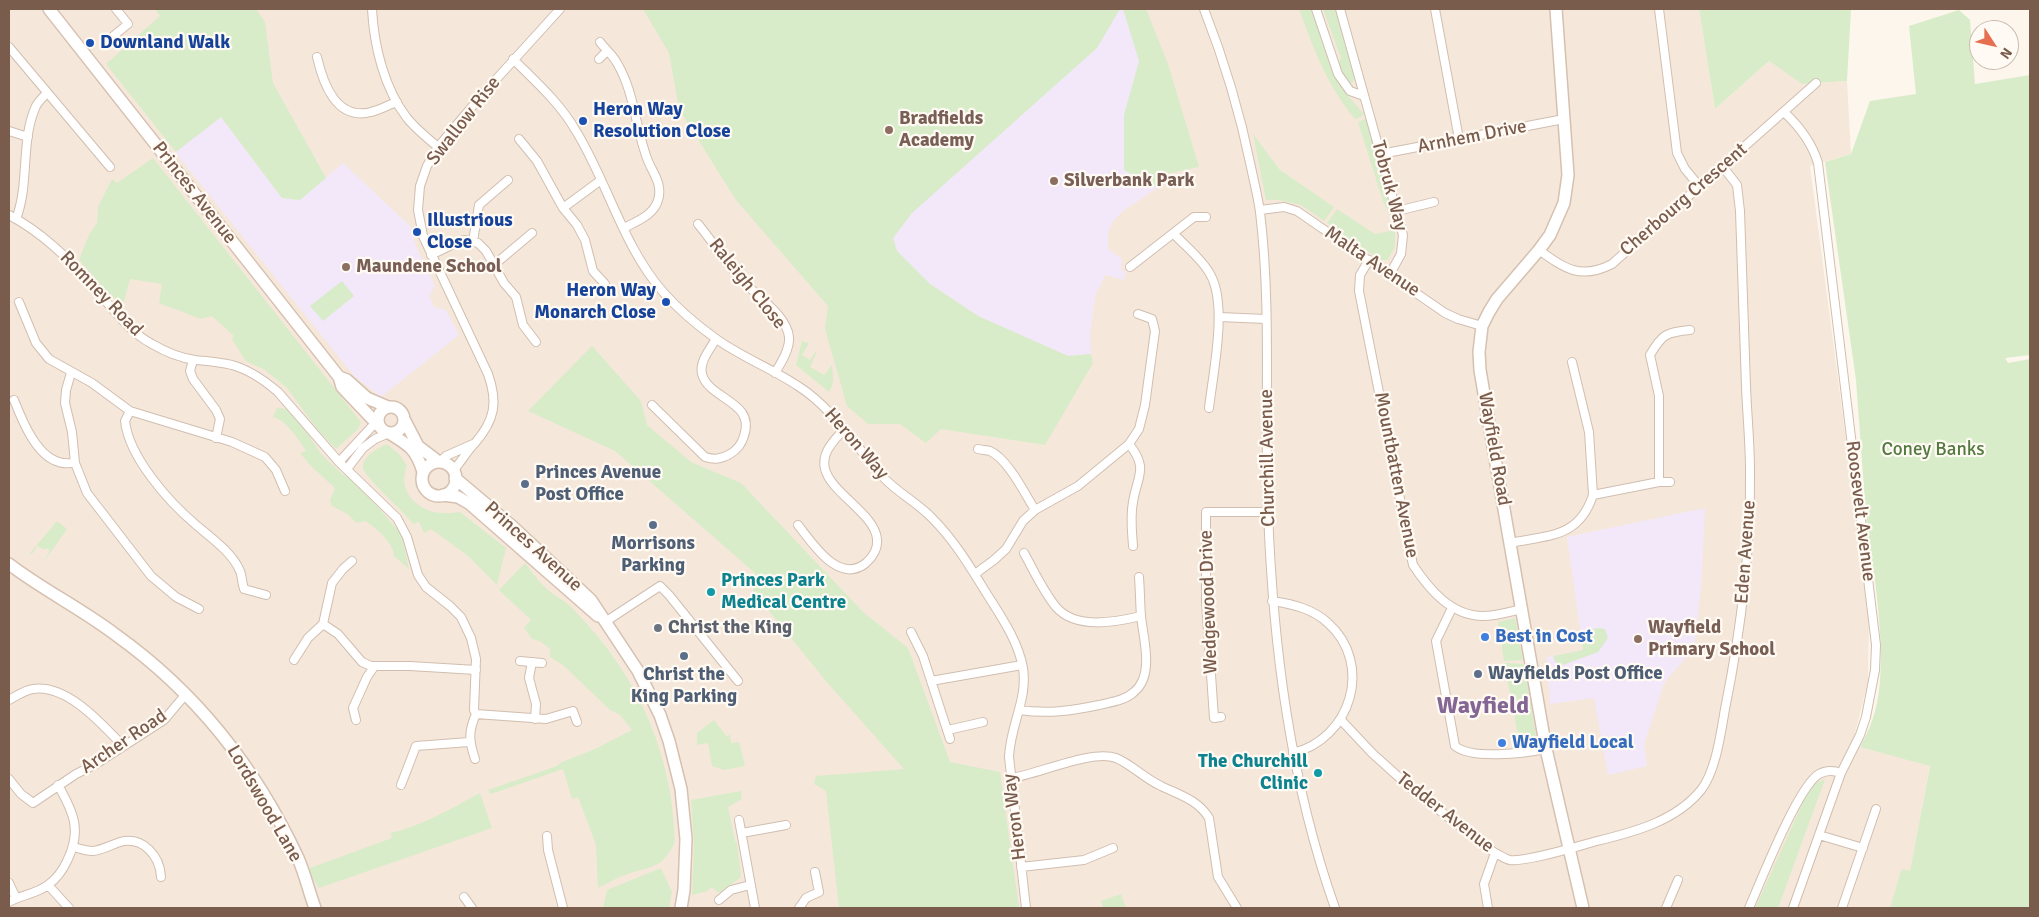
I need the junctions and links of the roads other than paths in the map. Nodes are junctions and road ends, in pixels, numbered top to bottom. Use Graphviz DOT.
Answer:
graph roads {
  1 [pos="49,9"];
  2 [pos="116,9"];
  3 [pos="372,9"];
  4 [pos="560,9"];
  5 [pos="1204,9"];
  6 [pos="1316,9"];
  7 [pos="1340,9"];
  8 [pos="1435,9"];
  9 [pos="1556,9"];
  10 [pos="1659,9"];
  11 [pos="106,42"];
  12 [pos="600,42"];
  13 [pos="9,47"];
  14 [pos="607,50"];
  15 [pos="317,57"];
  16 [pos="513,59"];
  17 [pos="599,59"];
  18 [pos="1816,83"];
  19 [pos="46,94"];
  20 [pos="1364,96"];
  21 [pos="397,102"];
  22 [pos="1784,112"];
  23 [pos="1564,119"];
  24 [pos="9,131"];
  25 [pos="28,137"];
  26 [pos="519,139"];
  27 [pos="1458,139"];
  28 [pos="438,147"];
  29 [pos="1381,154"];
  30 [pos="110,167"];
  31 [pos="1723,167"];
  32 [pos="508,180"];
  33 [pos="601,180"];
  34 [pos="1700,187"];
  35 [pos="1434,202"];
  36 [pos="563,208"];
  37 [pos="1260,210"];
  38 [pos="1396,211"];
  39 [pos="12,217"];
  40 [pos="1206,217"];
  41 [pos="698,224"];
  42 [pos="624,228"];
  43 [pos="532,233"];
  44 [pos="1174,234"];
  45 [pos="473,241"];
  46 [pos="1540,250"];
  47 [pos="431,255"];
  48 [pos="1370,260"];
  49 [pos="494,265"];
  50 [pos="1130,267"];
  51 [pos="1390,274"];
  52 [pos="605,284"];
  53 [pos="19,302"];
  54 [pos="1138,314"];
  55 [pos="1219,317"];
  56 [pos="1266,318"];
  57 [pos="1482,326"];
  58 [pos="1690,330"];
  59 [pos="716,339"];
  60 [pos="536,342"];
  61 [pos="193,360"];
  62 [pos="1572,362"];
  63 [pos="71,373"];
  64 [pos="775,373"];
  65 [pos="339,376"];
  66 [pos="14,400"];
  67 [pos="652,405"];
  68 [pos="388,407"];
  69 [pos="1209,408"];
  70 [pos="130,410"];
  71 [pos="404,419"];
  72 [pos="378,423"];
  73 [pos="844,429"];
  74 [pos="389,433"];
  75 [pos="216,438"];
  76 [pos="474,443"];
  77 [pos="1129,444"];
  78 [pos="978,449"];
  79 [pos="338,462"];
  80 [pos="439,462"];
  81 [pos="75,463"];
  82 [pos="347,469"];
  83 [pos="423,472"];
  84 [pos="454,474"];
  85 [pos="1659,482"];
  86 [pos="1670,482"];
  87 [pos="285,491"];
  88 [pos="443,495"];
  89 [pos="1593,495"];
  90 [pos="1035,510"];
  91 [pos="1268,512"];
  92 [pos="798,525"];
  93 [pos="1510,544"];
  94 [pos="1133,546"];
  95 [pos="1024,553"];
  96 [pos="352,561"];
  97 [pos="9,564"];
  98 [pos="975,574"];
  99 [pos="1139,578"];
  100 [pos="266,595"];
  101 [pos="1272,600"];
  102 [pos="1452,608"];
  103 [pos="199,609"];
  104 [pos="1522,609"];
  105 [pos="1141,616"];
  106 [pos="605,622"];
  107 [pos="322,624"];
  108 [pos="911,632"];
  109 [pos="294,660"];
  110 [pos="520,661"];
  111 [pos="532,662"];
  112 [pos="542,663"];
  113 [pos="1022,665"];
  114 [pos="374,667"];
  115 [pos="476,670"];
  116 [pos="738,681"];
  117 [pos="931,681"];
  118 [pos="186,694"];
  119 [pos="9,700"];
  120 [pos="1019,710"];
  121 [pos="476,714"];
  122 [pos="1221,717"];
  123 [pos="534,719"];
  124 [pos="356,720"];
  125 [pos="1340,720"];
  126 [pos="577,722"];
  127 [pos="983,722"];
  128 [pos="948,730"];
  129 [pos="950,739"];
  130 [pos="469,742"];
  131 [pos="123,746"];
  132 [pos="1546,749"];
  133 [pos="1293,753"];
  134 [pos="476,759"];
  135 [pos="1841,773"];
  136 [pos="1010,778"];
  137 [pos="9,779"];
  138 [pos="58,785"];
  139 [pos="401,785"];
  140 [pos="1876,809"];
  141 [pos="740,820"];
  142 [pos="786,825"];
  143 [pos="742,833"];
  144 [pos="1819,835"];
  145 [pos="547,836"];
  146 [pos="74,847"];
  147 [pos="1113,848"];
  148 [pos="1569,848"];
  149 [pos="1863,848"];
  150 [pos="1495,853"];
  151 [pos="1021,867"];
  152 [pos="815,872"];
  153 [pos="161,878"];
  154 [pos="1678,880"];
  155 [pos="9,883"];
  156 [pos="48,885"];
  157 [pos="750,885"];
  158 [pos="1665,886"];
  159 [pos="1673,890"];
  160 [pos="464,898"];
  161 [pos="12,900"];
  162 [pos="719,900"];
  163 [pos="69,908"];
  164 [pos="315,908"];
  165 [pos="472,908"];
  166 [pos="563,908"];
  167 [pos="681,908"];
  168 [pos="755,908"];
  169 [pos="799,908"];
  170 [pos="1026,908"];
  171 [pos="1237,908"];
  172 [pos="1336,908"];
  173 [pos="1488,908"];
  174 [pos="1583,908"];
  175 [pos="1666,908"];
  176 [pos="1750,908"];
  177 [pos="1793,908"];
  178 [pos="1842,908"];
  1 -- 65 [label="street, Princes Avenue"];
  2 -- 11 [label="street"];
  3 -- 21 [label="street"];
  4 -- 16 [label="street, Swallow Rise"];
  5 -- 37 [label="street, Churchill Avenue"];
  6 -- 20 [label="street"];
  7 -- 20 [label="street, Tobruk Way"];
  8 -- 27 [label="street"];
  9 -- 23 [label="street, Wayfield Road"];
  10 -- 34 [label="street"];
  12 -- 14 [label="street"];
  13 -- 19 [label="street"];
  14 -- 17 [label="street"];
  14 -- 42 [label="street"];
  15 -- 21 [label="street"];
  16 -- 28 [label="street, Swallow Rise"];
  16 -- 33 [label="street, Heron Way"];
  18 -- 22 [label="street, Cherbourg Crescent"];
  19 -- 25 [label="street"];
  19 -- 30 [label="street"];
  20 -- 29 [label="street, Tobruk Way"];
  21 -- 28 [label="street"];
  22 -- 31 [label="street, Cherbourg Crescent"];
  22 -- 135 [label="street, Roosevelt Avenue"];
  23 -- 27 [label="street, Arnhem Drive"];
  23 -- 46 [label="street, Wayfield Road"];
  24 -- 25 [label="street"];
  25 -- 39 [label="street"];
  26 -- 36 [label="street"];
  27 -- 29 [label="street, Arnhem Drive"];
  28 -- 47 [label="street, Swallow Rise"];
  29 -- 38 [label="street, Tobruk Way"];
  31 -- 34 [label="street, Cherbourg Crescent"];
  31 -- 148 [label="street, Eden Avenue"];
  32 -- 45 [label="street"];
  33 -- 36 [label="street"];
  33 -- 42 [label="street, Heron Way"];
  34 -- 46 [label="street, Cherbourg Crescent"];
  35 -- 38 [label="street"];
  36 -- 52 [label="street"];
  37 -- 48 [label="street, Malta Avenue"];
  37 -- 56 [label="street, Churchill Avenue"];
  38 -- 51 [label="street, Tobruk Way"];
  39 -- 61 [label="street, Romney Road"];
  40 -- 44 [label="street"];
  41 -- 64 [label="street, Raleigh Close"];
  42 -- 59 [label="street, Heron Way"];
  43 -- 49 [label="street"];
  44 -- 50 [label="street"];
  44 -- 55 [label="street"];
  45 -- 47 [label="street"];
  45 -- 49 [label="street"];
  46 -- 57 [label="street, Wayfield Road"];
  47 -- 76 [label="street, Swallow Rise"];
  48 -- 51 [label="street, Malta Avenue"];
  48 -- 102 [label="street, Mountbatten Avenue"];
  49 -- 60 [label="street"];
  51 -- 57 [label="street, Malta Avenue"];
  53 -- 63 [label="street"];
  54 -- 77 [label="street"];
  55 -- 56 [label="street"];
  55 -- 69 [label="street"];
  56 -- 91 [label="street, Churchill Avenue"];
  57 -- 93 [label="street, Wayfield Road"];
  58 -- 85 [label="street"];
  59 -- 64 [label="street, Heron Way"];
  59 -- 67 [label="street"];
  61 -- 75 [label="street"];
  61 -- 79 [label="street, Romney Road"];
  62 -- 89 [label="street"];
  63 -- 70 [label="street"];
  63 -- 81 [label="street"];
  64 -- 73 [label="street, Heron Way"];
  65 -- 68 [label="street, Princes Avenue"];
  65 -- 72 [label="street, Princes Avenue"];
  66 -- 81 [label="street"];
  68 -- 71 [label="street, Princes Avenue"];
  68 -- 72 [label="street"];
  70 -- 75 [label="street"];
  70 -- 100 [label="street"];
  71 -- 74 [label="street"];
  71 -- 80 [label="street, Princes Avenue"];
  72 -- 74 [label="street, Princes Avenue"];
  72 -- 79 [label="street"];
  73 -- 92 [label="street"];
  73 -- 98 [label="street, Heron Way"];
  74 -- 82 [label="street"];
  74 -- 83 [label="street, Princes Avenue"];
  75 -- 87 [label="street"];
  76 -- 80 [label="street, Swallow Rise"];
  76 -- 84 [label="street, Swallow Rise"];
  77 -- 90 [label="street"];
  77 -- 94 [label="street"];
  78 -- 90 [label="street"];
  79 -- 82 [label="street, Romney Road"];
  80 -- 83 [label="street"];
  80 -- 84 [label="street, Princes Avenue"];
  81 -- 103 [label="street"];
  82 -- 115 [label="street, Romney Road"];
  83 -- 88 [label="street, Princes Avenue"];
  84 -- 88 [label="street"];
  84 -- 106 [label="street, Princes Avenue"];
  85 -- 86 [label="street"];
  85 -- 89 [label="street"];
  88 -- 106 [label="street, Princes Avenue"];
  89 -- 93 [label="street"];
  90 -- 98 [label="street"];
  91 -- 101 [label="street, Churchill Avenue"];
  91 -- 122 [label="street, Wedgewood Drive"];
  93 -- 104 [label="street, Wayfield Road"];
  95 -- 105 [label="street"];
  96 -- 107 [label="street"];
  97 -- 118 [label="street, Lordswood Lane"];
  98 -- 113 [label="street, Heron Way"];
  99 -- 105 [label="street"];
  101 -- 125 [label="street"];
  101 -- 133 [label="street, Churchill Avenue"];
  102 -- 104 [label="street, Mountbatten Avenue"];
  102 -- 132 [label="street"];
  104 -- 132 [label="street, Wayfield Road"];
  105 -- 120 [label="street"];
  106 -- 116 [label="street"];
  106 -- 167 [label="street, Princes Avenue"];
  107 -- 109 [label="street"];
  107 -- 114 [label="street"];
  108 -- 117 [label="street"];
  110 -- 111 [label="street"];
  111 -- 112 [label="street"];
  111 -- 123 [label="street"];
  113 -- 117 [label="street"];
  113 -- 120 [label="street, Heron Way"];
  114 -- 115 [label="street"];
  114 -- 124 [label="street"];
  115 -- 121 [label="street, Romney Road"];
  117 -- 128 [label="street"];
  118 -- 131 [label="street, Archer Road"];
  118 -- 164 [label="street, Lordswood Lane"];
  119 -- 131 [label="street"];
  120 -- 136 [label="street, Heron Way"];
  121 -- 123 [label="street"];
  121 -- 130 [label="street, Romney Road"];
  123 -- 126 [label="street"];
  125 -- 133 [label="street"];
  125 -- 150 [label="street, Tedder Avenue"];
  127 -- 128 [label="street"];
  128 -- 129 [label="street"];
  130 -- 134 [label="street"];
  130 -- 139 [label="street"];
  131 -- 138 [label="street, Archer Road"];
  132 -- 148 [label="street, Wayfield Road"];
  133 -- 172 [label="street, Churchill Avenue"];
  135 -- 144 [label="street, Roosevelt Avenue"];
  135 -- 176 [label="street"];
  136 -- 151 [label="street, Heron Way"];
  136 -- 171 [label="street"];
  137 -- 138 [label="street, Archer Road"];
  138 -- 146 [label="street"];
  140 -- 149 [label="street"];
  141 -- 143 [label="street"];
  142 -- 143 [label="street"];
  143 -- 157 [label="street"];
  144 -- 149 [label="street"];
  144 -- 177 [label="street, Roosevelt Avenue"];
  145 -- 166 [label="street"];
  146 -- 153 [label="street"];
  146 -- 156 [label="street"];
  147 -- 151 [label="street"];
  148 -- 150 [label="street, Tedder Avenue"];
  148 -- 174 [label="street, Wayfield Road"];
  149 -- 178 [label="street"];
  150 -- 173 [label="street"];
  151 -- 170 [label="street, Heron Way"];
  152 -- 169 [label="street"];
  154 -- 159 [label="street"];
  155 -- 161 [label="street"];
  156 -- 161 [label="street"];
  156 -- 163 [label="street"];
  157 -- 162 [label="street"];
  157 -- 168 [label="street"];
  158 -- 159 [label="street"];
  159 -- 175 [label="street"];
  160 -- 165 [label="street"];
}
